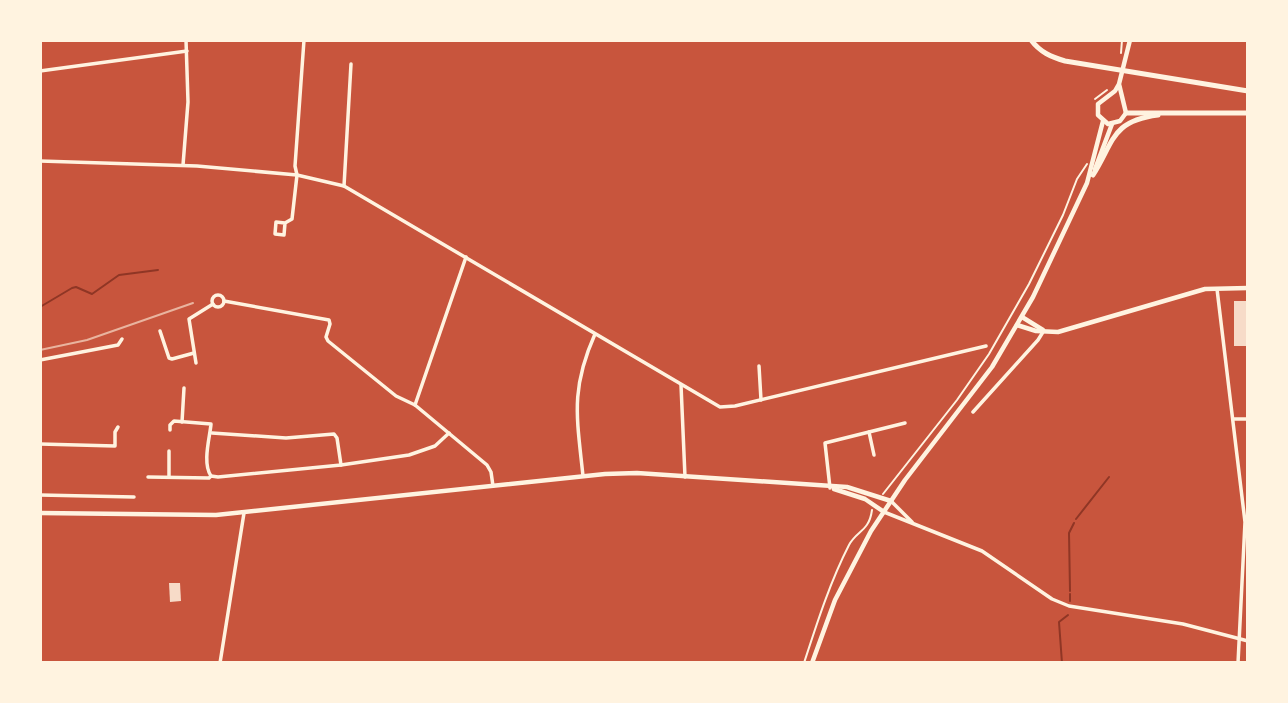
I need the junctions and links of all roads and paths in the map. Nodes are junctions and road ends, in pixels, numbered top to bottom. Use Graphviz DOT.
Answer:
graph roads {
  1 [pos="186,40"];
  2 [pos="304,40"];
  3 [pos="1031,40"];
  4 [pos="1122,40"];
  5 [pos="1130,40"];
  6 [pos="187,51"];
  7 [pos="1123,56"];
  8 [pos="351,64"];
  9 [pos="40,71"];
  10 [pos="1119,84"];
  11 [pos="1111,87"];
  12 [pos="1248,91"];
  13 [pos="1110,95"];
  14 [pos="1122,99"];
  15 [pos="1093,103"];
  16 [pos="1126,113"];
  17 [pos="1248,113"];
  18 [pos="1172,114"];
  19 [pos="1103,121"];
  20 [pos="1112,124"];
  21 [pos="1089,160"];
  22 [pos="40,161"];
  23 [pos="183,165"];
  24 [pos="298,175"];
  25 [pos="1093,175"];
  26 [pos="1087,183"];
  27 [pos="344,186"];
  28 [pos="285,223"];
  29 [pos="466,257"];
  30 [pos="1217,287"];
  31 [pos="1248,288"];
  32 [pos="224,300"];
  33 [pos="213,304"];
  34 [pos="1022,317"];
  35 [pos="1017,325"];
  36 [pos="160,331"];
  37 [pos="1044,331"];
  38 [pos="595,334"];
  39 [pos="122,340"];
  40 [pos="986,346"];
  41 [pos="194,353"];
  42 [pos="40,360"];
  43 [pos="196,363"];
  44 [pos="759,366"];
  45 [pos="681,386"];
  46 [pos="184,388"];
  47 [pos="761,400"];
  48 [pos="415,405"];
  49 [pos="973,412"];
  50 [pos="1233,419"];
  51 [pos="1248,419"];
  52 [pos="182,422"];
  53 [pos="905,423"];
  54 [pos="118,427"];
  55 [pos="170,430"];
  56 [pos="869,432"];
  57 [pos="212,433"];
  58 [pos="449,433"];
  59 [pos="40,444"];
  60 [pos="169,451"];
  61 [pos="874,455"];
  62 [pos="341,465"];
  63 [pos="211,476"];
  64 [pos="583,476"];
  65 [pos="148,477"];
  66 [pos="169,477"];
  67 [pos="685,477"];
  68 [pos="492,486"];
  69 [pos="830,488"];
  70 [pos="40,495"];
  71 [pos="134,497"];
  72 [pos="881,497"];
  73 [pos="891,501"];
  74 [pos="876,505"];
  75 [pos="884,512"];
  76 [pos="40,513"];
  77 [pos="244,513"];
  78 [pos="914,523"];
  79 [pos="1246,533"];
  80 [pos="1240,639"];
  81 [pos="1248,641"];
  82 [pos="220,663"];
  83 [pos="804,663"];
  84 [pos="811,663"];
  85 [pos="1238,663"];
  1 -- 6 [label="street"];
  2 -- 24 [label="street"];
  3 -- 12 [label="main road"];
  4 -- 7 [label="path"];
  5 -- 7 [label="main road"];
  6 -- 9 [label="street"];
  6 -- 23 [label="street"];
  7 -- 10 [label="main road"];
  8 -- 27 [label="street"];
  10 -- 13 [label="main road"];
  10 -- 14 [label="main road"];
  11 -- 15 [label="path"];
  13 -- 14 [label="main road"];
  13 -- 19 [label="main road"];
  14 -- 16 [label="main road"];
  16 -- 18 [label="main road"];
  16 -- 20 [label="main road"];
  17 -- 18 [label="main road"];
  18 -- 25 [label="main road"];
  19 -- 20 [label="main road"];
  19 -- 26 [label="main road"];
  20 -- 25 [label="main road"];
  21 -- 72 [label="path"];
  22 -- 23 [label="street"];
  23 -- 24 [label="street"];
  24 -- 27 [label="street"];
  24 -- 28 [label="street"];
  25 -- 26 [label="main road"];
  26 -- 34 [label="main road"];
  27 -- 29 [label="street"];
  29 -- 38 [label="street"];
  29 -- 48 [label="street"];
  30 -- 31 [label="main road"];
  30 -- 37 [label="main road"];
  30 -- 50 [label="street"];
  32 -- 33 [label="street"];
  32 -- 33 [label="street"];
  32 -- 48 [label="street"];
  33 -- 41 [label="street"];
  34 -- 35 [label="main road"];
  34 -- 37 [label="main road"];
  35 -- 37 [label="main road"];
  35 -- 73 [label="main road"];
  36 -- 41 [label="street"];
  37 -- 49 [label="street"];
  38 -- 45 [label="street"];
  38 -- 64 [label="street"];
  39 -- 42 [label="street"];
  40 -- 47 [label="street"];
  41 -- 43 [label="street"];
  44 -- 47 [label="street"];
  45 -- 47 [label="street"];
  45 -- 67 [label="street"];
  46 -- 52 [label="street"];
  48 -- 58 [label="street"];
  50 -- 51 [label="street"];
  50 -- 79 [label="street"];
  52 -- 55 [label="street"];
  52 -- 57 [label="street"];
  53 -- 56 [label="street"];
  54 -- 59 [label="street"];
  56 -- 61 [label="street"];
  56 -- 69 [label="street"];
  57 -- 62 [label="street"];
  57 -- 63 [label="street"];
  58 -- 62 [label="street"];
  58 -- 68 [label="street"];
  60 -- 66 [label="street"];
  62 -- 63 [label="street"];
  63 -- 66 [label="street"];
  64 -- 67 [label="main road"];
  64 -- 68 [label="main road"];
  65 -- 66 [label="street"];
  67 -- 69 [label="main road"];
  68 -- 77 [label="main road"];
  69 -- 72 [label="main road"];
  69 -- 74 [label="main road"];
  70 -- 71 [label="street"];
  72 -- 73 [label="main road"];
  73 -- 75 [label="main road"];
  73 -- 78 [label="street"];
  74 -- 75 [label="main road"];
  74 -- 83 [label="path"];
  75 -- 78 [label="street"];
  75 -- 84 [label="main road"];
  76 -- 77 [label="main road"];
  77 -- 82 [label="street"];
  78 -- 80 [label="street"];
  79 -- 80 [label="street"];
  80 -- 81 [label="street"];
  80 -- 85 [label="street"];
}
